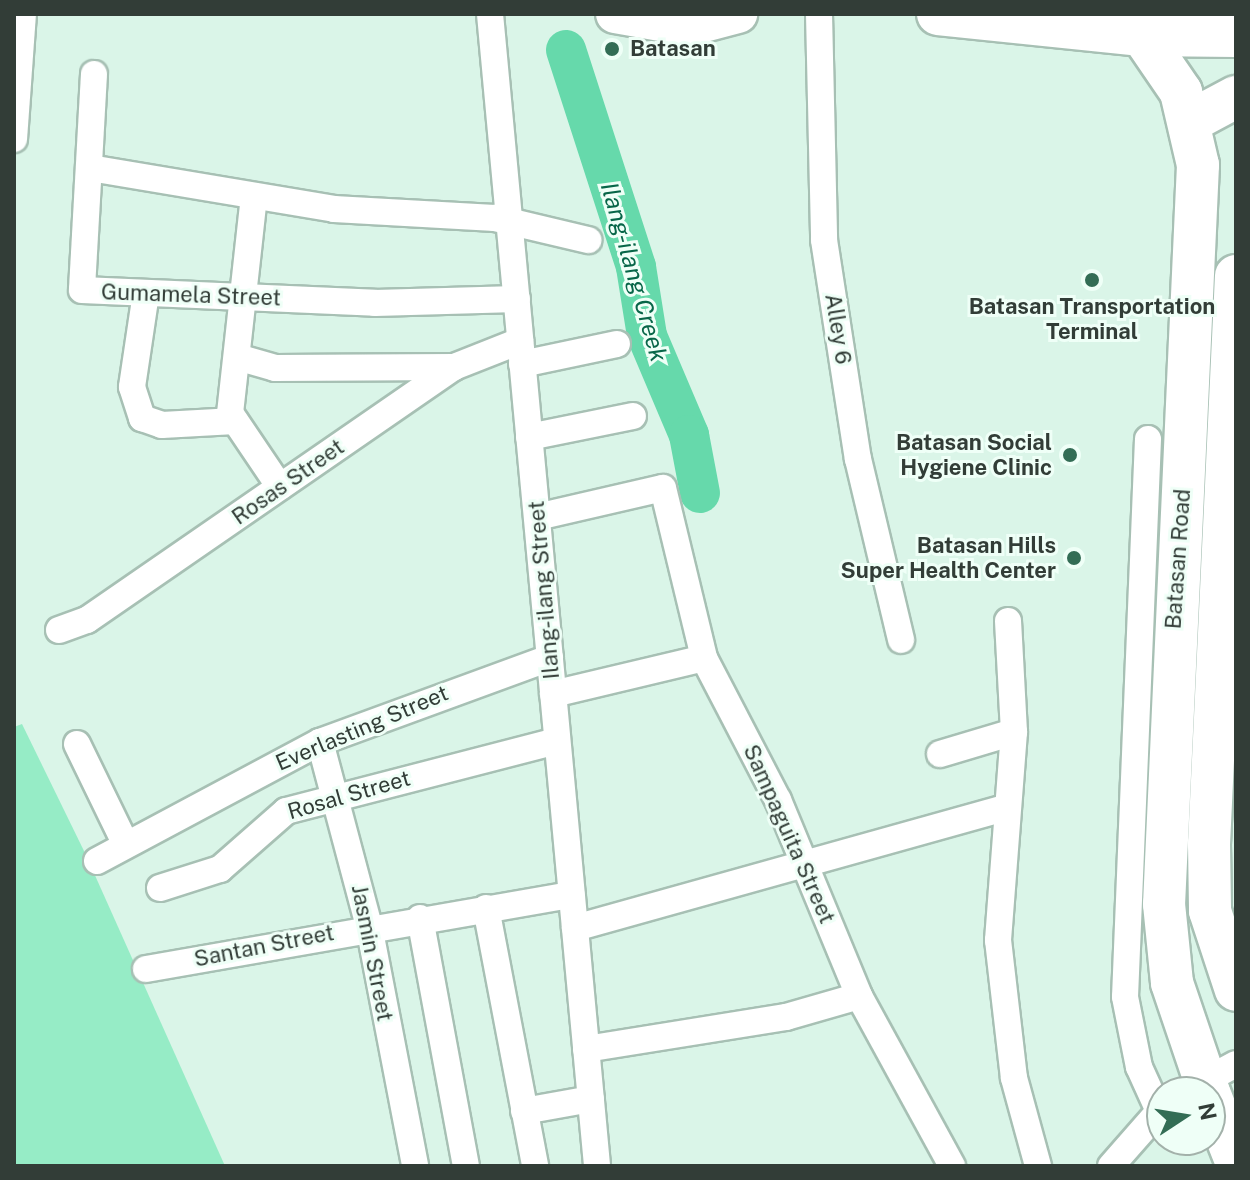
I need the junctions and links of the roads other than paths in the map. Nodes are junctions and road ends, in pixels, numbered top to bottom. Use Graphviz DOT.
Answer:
graph roads {
  1 [pos="23,14"];
  2 [pos="490,14"];
  3 [pos="615,14"];
  4 [pos="738,14"];
  5 [pos="819,14"];
  6 [pos="938,14"];
  7 [pos="1194,25"];
  8 [pos="1142,35"];
  9 [pos="1236,36"];
  10 [pos="94,74"];
  11 [pos="16,76"];
  12 [pos="1236,97"];
  13 [pos="1191,121"];
  14 [pos="14,139"];
  15 [pos="90,168"];
  16 [pos="254,196"];
  17 [pos="510,225"];
  18 [pos="588,240"];
  19 [pos="1236,276"];
  20 [pos="146,293"];
  21 [pos="245,297"];
  22 [pos="517,299"];
  23 [pos="617,344"];
  24 [pos="521,353"];
  25 [pos="237,357"];
  26 [pos="454,367"];
  27 [pos="633,416"];
  28 [pos="235,421"];
  29 [pos="529,437"];
  30 [pos="1148,439"];
  31 [pos="280,487"];
  32 [pos="537,517"];
  33 [pos="1159,590"];
  34 [pos="1008,621"];
  35 [pos="59,630"];
  36 [pos="901,640"];
  37 [pos="550,658"];
  38 [pos="704,658"];
  39 [pos="553,694"];
  40 [pos="1014,732"];
  41 [pos="557,741"];
  42 [pos="320,742"];
  43 [pos="77,744"];
  44 [pos="940,754"];
  45 [pos="337,796"];
  46 [pos="1006,808"];
  47 [pos="126,845"];
  48 [pos="97,861"];
  49 [pos="809,869"];
  50 [pos="160,888"];
  51 [pos="572,895"];
  52 [pos="486,908"];
  53 [pos="420,918"];
  54 [pos="369,926"];
  55 [pos="575,928"];
  56 [pos="146,969"];
  57 [pos="1236,990"];
  58 [pos="859,996"];
  59 [pos="586,1049"];
  60 [pos="1206,1076"];
  61 [pos="1146,1081"];
  62 [pos="591,1099"];
  63 [pos="524,1111"];
  64 [pos="1146,1127"];
  65 [pos="1226,1134"];
  66 [pos="1236,1161"];
  67 [pos="415,1166"];
  68 [pos="466,1166"];
  69 [pos="535,1166"];
  70 [pos="597,1166"];
  71 [pos="952,1166"];
  72 [pos="1038,1166"];
  73 [pos="1111,1166"];
  1 -- 11 [label="street"];
  2 -- 17 [label="street, Ilang-ilang Street"];
  3 -- 4 [label="street"];
  5 -- 36 [label="street, Alley 6"];
  6 -- 8 [label="main road"];
  7 -- 8 [label="main road"];
  7 -- 9 [label="main road"];
  8 -- 13 [label="main road, Batasan Road"];
  10 -- 15 [label="street, Gumamela Street"];
  11 -- 14 [label="street"];
  12 -- 13 [label="main road"];
  13 -- 33 [label="main road, Batasan Road"];
  15 -- 16 [label="street"];
  15 -- 20 [label="street, Gumamela Street"];
  16 -- 17 [label="street"];
  16 -- 21 [label="street"];
  17 -- 18 [label="street"];
  17 -- 22 [label="street, Ilang-ilang Street"];
  19 -- 57 [label="main road"];
  20 -- 21 [label="street, Gumamela Street"];
  20 -- 28 [label="street"];
  21 -- 22 [label="street, Gumamela Street"];
  21 -- 25 [label="street"];
  22 -- 24 [label="street, Ilang-ilang Street"];
  23 -- 24 [label="street, Rosas Street"];
  24 -- 26 [label="street, Rosas Street"];
  24 -- 29 [label="street, Ilang-ilang Street"];
  25 -- 26 [label="street"];
  25 -- 28 [label="street"];
  26 -- 31 [label="street, Rosas Street"];
  27 -- 29 [label="street"];
  28 -- 31 [label="street"];
  29 -- 32 [label="street, Ilang-ilang Street"];
  30 -- 33 [label="street"];
  31 -- 35 [label="street, Rosas Street"];
  32 -- 37 [label="street, Ilang-ilang Street"];
  32 -- 38 [label="street, Sampaguita Street"];
  33 -- 60 [label="main road, Batasan Road"];
  33 -- 61 [label="street"];
  34 -- 40 [label="street"];
  37 -- 39 [label="street, Ilang-ilang Street"];
  37 -- 42 [label="street, Everlasting Street"];
  38 -- 39 [label="street"];
  38 -- 49 [label="street, Sampaguita Street"];
  39 -- 41 [label="street, Ilang-ilang Street"];
  40 -- 44 [label="street"];
  40 -- 46 [label="street"];
  41 -- 45 [label="street, Rosal Street"];
  41 -- 51 [label="street, Ilang-ilang Street"];
  42 -- 45 [label="street, Jasmin Street"];
  42 -- 47 [label="street, Everlasting Street"];
  43 -- 47 [label="street"];
  45 -- 50 [label="street, Rosal Street"];
  45 -- 54 [label="street, Jasmin Street"];
  46 -- 49 [label="street"];
  46 -- 72 [label="street"];
  47 -- 48 [label="street, Everlasting Street"];
  49 -- 55 [label="street"];
  49 -- 58 [label="street, Sampaguita Street"];
  51 -- 52 [label="street, Santan Street"];
  51 -- 55 [label="street, Ilang-ilang Street"];
  52 -- 53 [label="street, Santan Street"];
  52 -- 63 [label="street"];
  53 -- 54 [label="street, Santan Street"];
  53 -- 68 [label="street"];
  54 -- 56 [label="street, Santan Street"];
  54 -- 67 [label="street, Jasmin Street"];
  55 -- 59 [label="street, Ilang-ilang Street"];
  58 -- 59 [label="street"];
  58 -- 71 [label="street, Sampaguita Street"];
  59 -- 62 [label="street, Ilang-ilang Street"];
  62 -- 63 [label="street"];
  62 -- 70 [label="street, Ilang-ilang Street"];
  63 -- 69 [label="street"];
  64 -- 73 [label="street"];
  65 -- 66 [label="main road, Batasan Road"];
}
